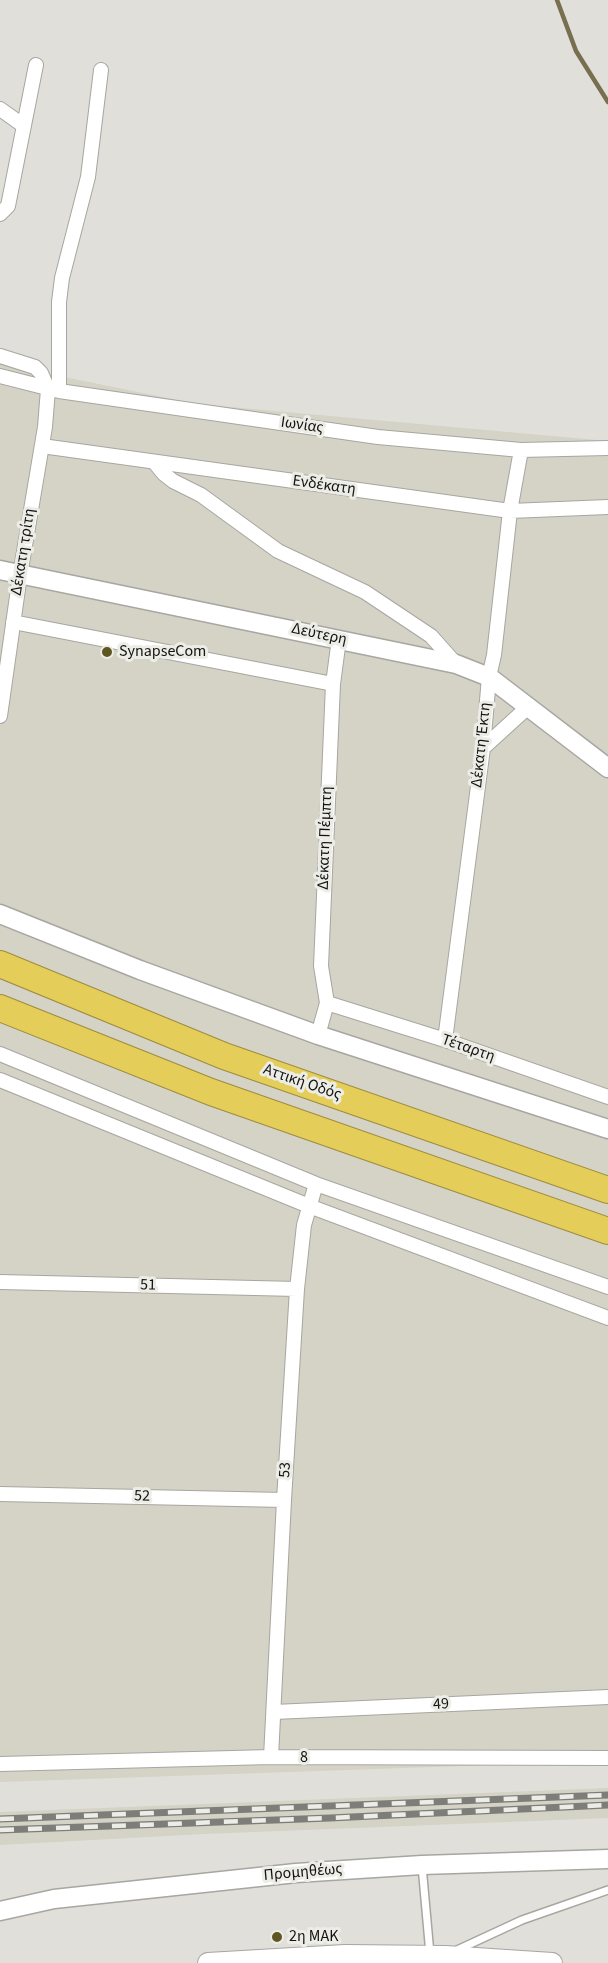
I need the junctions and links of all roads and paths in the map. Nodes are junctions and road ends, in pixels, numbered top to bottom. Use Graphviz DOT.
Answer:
graph roads {
  1 [pos="36,65"];
  2 [pos="101,70"];
  3 [pos="0,109"];
  4 [pos="24,126"];
  5 [pos="0,214"];
  6 [pos="0,356"];
  7 [pos="0,376"];
  8 [pos="54,390"];
  9 [pos="42,446"];
  10 [pos="608,448"];
  11 [pos="521,450"];
  12 [pos="155,463"];
  13 [pos="608,507"];
  14 [pos="510,511"];
  15 [pos="0,570"];
  16 [pos="20,575"];
  17 [pos="13,622"];
  18 [pos="339,639"];
  19 [pos="456,664"];
  20 [pos="489,676"];
  21 [pos="333,684"];
  22 [pos="528,707"];
  23 [pos="0,716"];
  24 [pos="483,748"];
  25 [pos="608,768"];
  26 [pos="0,914"];
  27 [pos="0,964"];
  28 [pos="327,1003"];
  29 [pos="0,1008"];
  30 [pos="318,1035"];
  31 [pos="445,1040"];
  32 [pos="1,1056"];
  33 [pos="0,1080"];
  34 [pos="608,1097"];
  35 [pos="608,1129"];
  36 [pos="316,1184"];
  37 [pos="608,1190"];
  38 [pos="309,1206"];
  39 [pos="608,1231"];
  40 [pos="0,1282"];
  41 [pos="608,1287"];
  42 [pos="297,1289"];
  43 [pos="608,1318"];
  44 [pos="0,1494"];
  45 [pos="284,1500"];
  46 [pos="608,1697"];
  47 [pos="274,1712"];
  48 [pos="271,1757"];
  49 [pos="608,1758"];
  50 [pos="0,1764"];
  51 [pos="608,1859"];
  52 [pos="422,1865"];
  53 [pos="608,1890"];
  54 [pos="0,1911"];
  55 [pos="437,1956"];
  56 [pos="387,1959"];
  57 [pos="247,1961"];
  58 [pos="506,1961"];
  59 [pos="208,1963"];
  60 [pos="552,1963"];
  1 -- 4 [label="street"];
  2 -- 8 [label="street, Δέκατη τρίτη"];
  3 -- 4 [label="street"];
  4 -- 5 [label="street"];
  6 -- 8 [label="street"];
  7 -- 8 [label="street, Ιωνίας"];
  8 -- 9 [label="street, Δέκατη τρίτη"];
  8 -- 11 [label="street, Ιωνίας"];
  9 -- 12 [label="street, Ενδέκατη"];
  9 -- 16 [label="street, Δέκατη τρίτη"];
  10 -- 11 [label="street, Ιωνίας"];
  11 -- 14 [label="street, Δέκατη Έκτη"];
  12 -- 14 [label="street, Ενδέκατη"];
  12 -- 19 [label="street"];
  13 -- 14 [label="street, Ενδέκατη"];
  14 -- 20 [label="street, Δέκατη Έκτη"];
  15 -- 16 [label="street, Δεύτερη"];
  16 -- 17 [label="street, Δέκατη τρίτη"];
  16 -- 18 [label="street, Δεύτερη"];
  17 -- 21 [label="street"];
  17 -- 23 [label="street, Δέκατη τρίτη"];
  18 -- 19 [label="street, Δεύτερη"];
  18 -- 21 [label="street, Δέκατη Πέμπτη"];
  19 -- 20 [label="street, Δεύτερη"];
  20 -- 22 [label="street, Δεύτερη"];
  20 -- 24 [label="street, Δέκατη Έκτη"];
  21 -- 28 [label="street, Δέκατη Πέμπτη"];
  22 -- 24 [label="street"];
  22 -- 25 [label="street, Δεύτερη"];
  24 -- 31 [label="street, Δέκατη Έκτη"];
  26 -- 30 [label="street"];
  27 -- 37 [label="highway, Αττική Οδός"];
  28 -- 30 [label="street, Δέκατη Πέμπτη"];
  28 -- 31 [label="street, Τέταρτη"];
  29 -- 39 [label="highway"];
  30 -- 35 [label="street"];
  31 -- 34 [label="street, Τέταρτη"];
  32 -- 36 [label="street"];
  33 -- 38 [label="street"];
  36 -- 38 [label="street, 53"];
  36 -- 41 [label="street"];
  38 -- 42 [label="street, 53"];
  38 -- 43 [label="street"];
  40 -- 42 [label="street, 51"];
  42 -- 45 [label="street, 53"];
  44 -- 45 [label="street, 52"];
  45 -- 47 [label="street, 53"];
  46 -- 47 [label="street, 49"];
  47 -- 48 [label="street, 53"];
  48 -- 49 [label="street, 8"];
  48 -- 50 [label="street, 8"];
  51 -- 52 [label="street, Προμηθέως"];
  52 -- 54 [label="street, Προμηθέως"];
  52 -- 55 [label="lane"];
  53 -- 55 [label="lane"];
  55 -- 56 [label="main road"];
  55 -- 58 [label="main road"];
  56 -- 57 [label="main road"];
  57 -- 59 [label="main road"];
  58 -- 60 [label="main road"];
}
